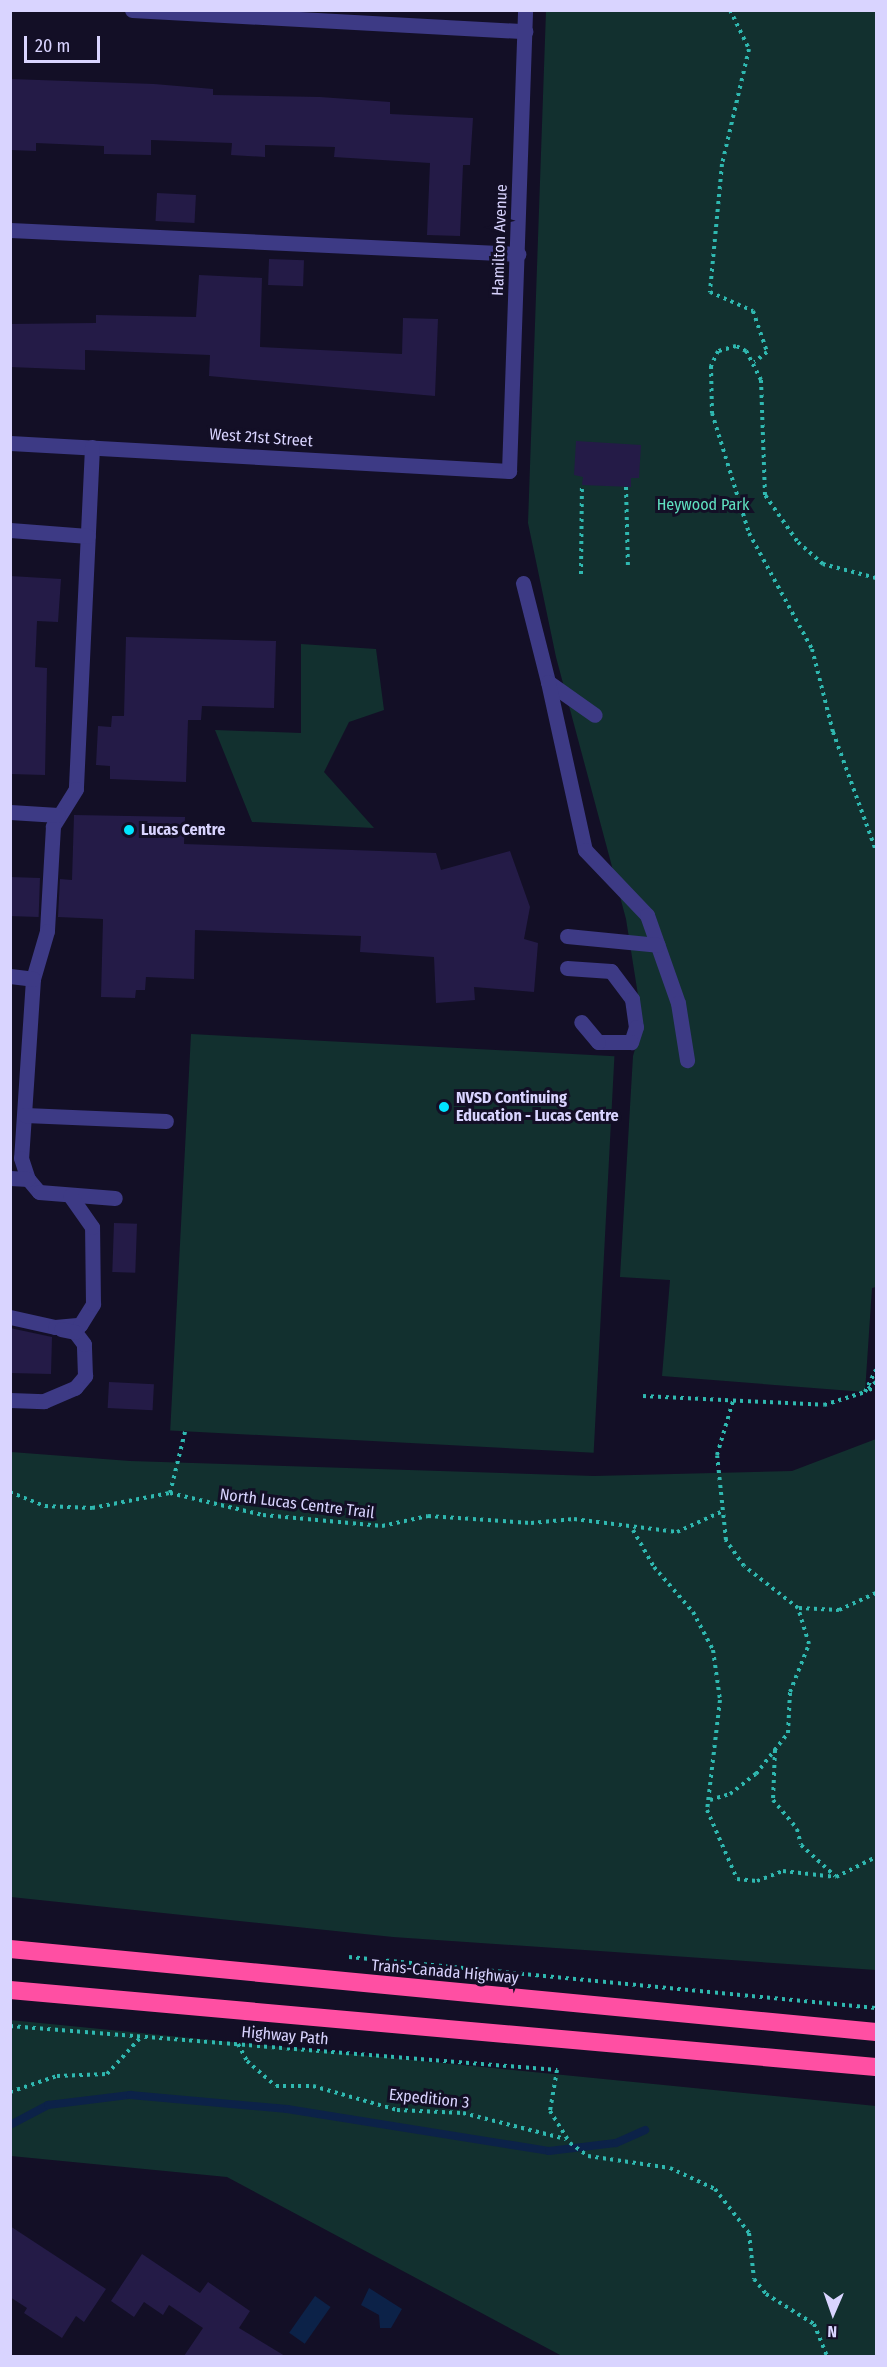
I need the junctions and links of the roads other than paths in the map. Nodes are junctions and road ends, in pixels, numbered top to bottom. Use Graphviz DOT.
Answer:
graph roads {
  1 [pos="132,10"];
  2 [pos="525,10"];
  3 [pos="525,32"];
  4 [pos="10,230"];
  5 [pos="518,254"];
  6 [pos="10,443"];
  7 [pos="92,447"];
  8 [pos="509,471"];
  9 [pos="10,530"];
  10 [pos="88,536"];
  11 [pos="523,583"];
  12 [pos="548,682"];
  13 [pos="595,715"];
  14 [pos="10,812"];
  15 [pos="58,815"];
  16 [pos="567,936"];
  17 [pos="658,945"];
  18 [pos="567,968"];
  19 [pos="10,976"];
  20 [pos="33,979"];
  21 [pos="581,1022"];
  22 [pos="687,1060"];
  23 [pos="25,1115"];
  24 [pos="166,1121"];
  25 [pos="10,1178"];
  26 [pos="28,1179"];
  27 [pos="70,1196"];
  28 [pos="115,1198"];
  29 [pos="10,1317"];
  30 [pos="55,1327"];
  31 [pos="10,1400"];
  32 [pos="10,1949"];
  33 [pos="10,1990"];
  34 [pos="876,2032"];
  35 [pos="876,2067"];
  1 -- 3 [label="street"];
  2 -- 3 [label="street, Hamilton Avenue"];
  3 -- 5 [label="street, Hamilton Avenue"];
  4 -- 5 [label="street"];
  5 -- 8 [label="street, Hamilton Avenue"];
  6 -- 7 [label="street, West 21st Street"];
  7 -- 8 [label="street, West 21st Street"];
  7 -- 10 [label="street"];
  9 -- 10 [label="street"];
  10 -- 15 [label="street"];
  11 -- 12 [label="street"];
  12 -- 13 [label="street"];
  12 -- 17 [label="street"];
  14 -- 15 [label="street"];
  15 -- 20 [label="street"];
  16 -- 17 [label="street"];
  17 -- 22 [label="street"];
  18 -- 21 [label="street"];
  19 -- 20 [label="street"];
  20 -- 23 [label="street"];
  23 -- 24 [label="street"];
  23 -- 26 [label="street"];
  25 -- 26 [label="street"];
  26 -- 27 [label="street"];
  27 -- 28 [label="street"];
  27 -- 30 [label="street"];
  29 -- 30 [label="street"];
  30 -- 31 [label="street"];
  32 -- 34 [label="highway, Trans-Canada Highway"];
  33 -- 35 [label="highway"];
}
